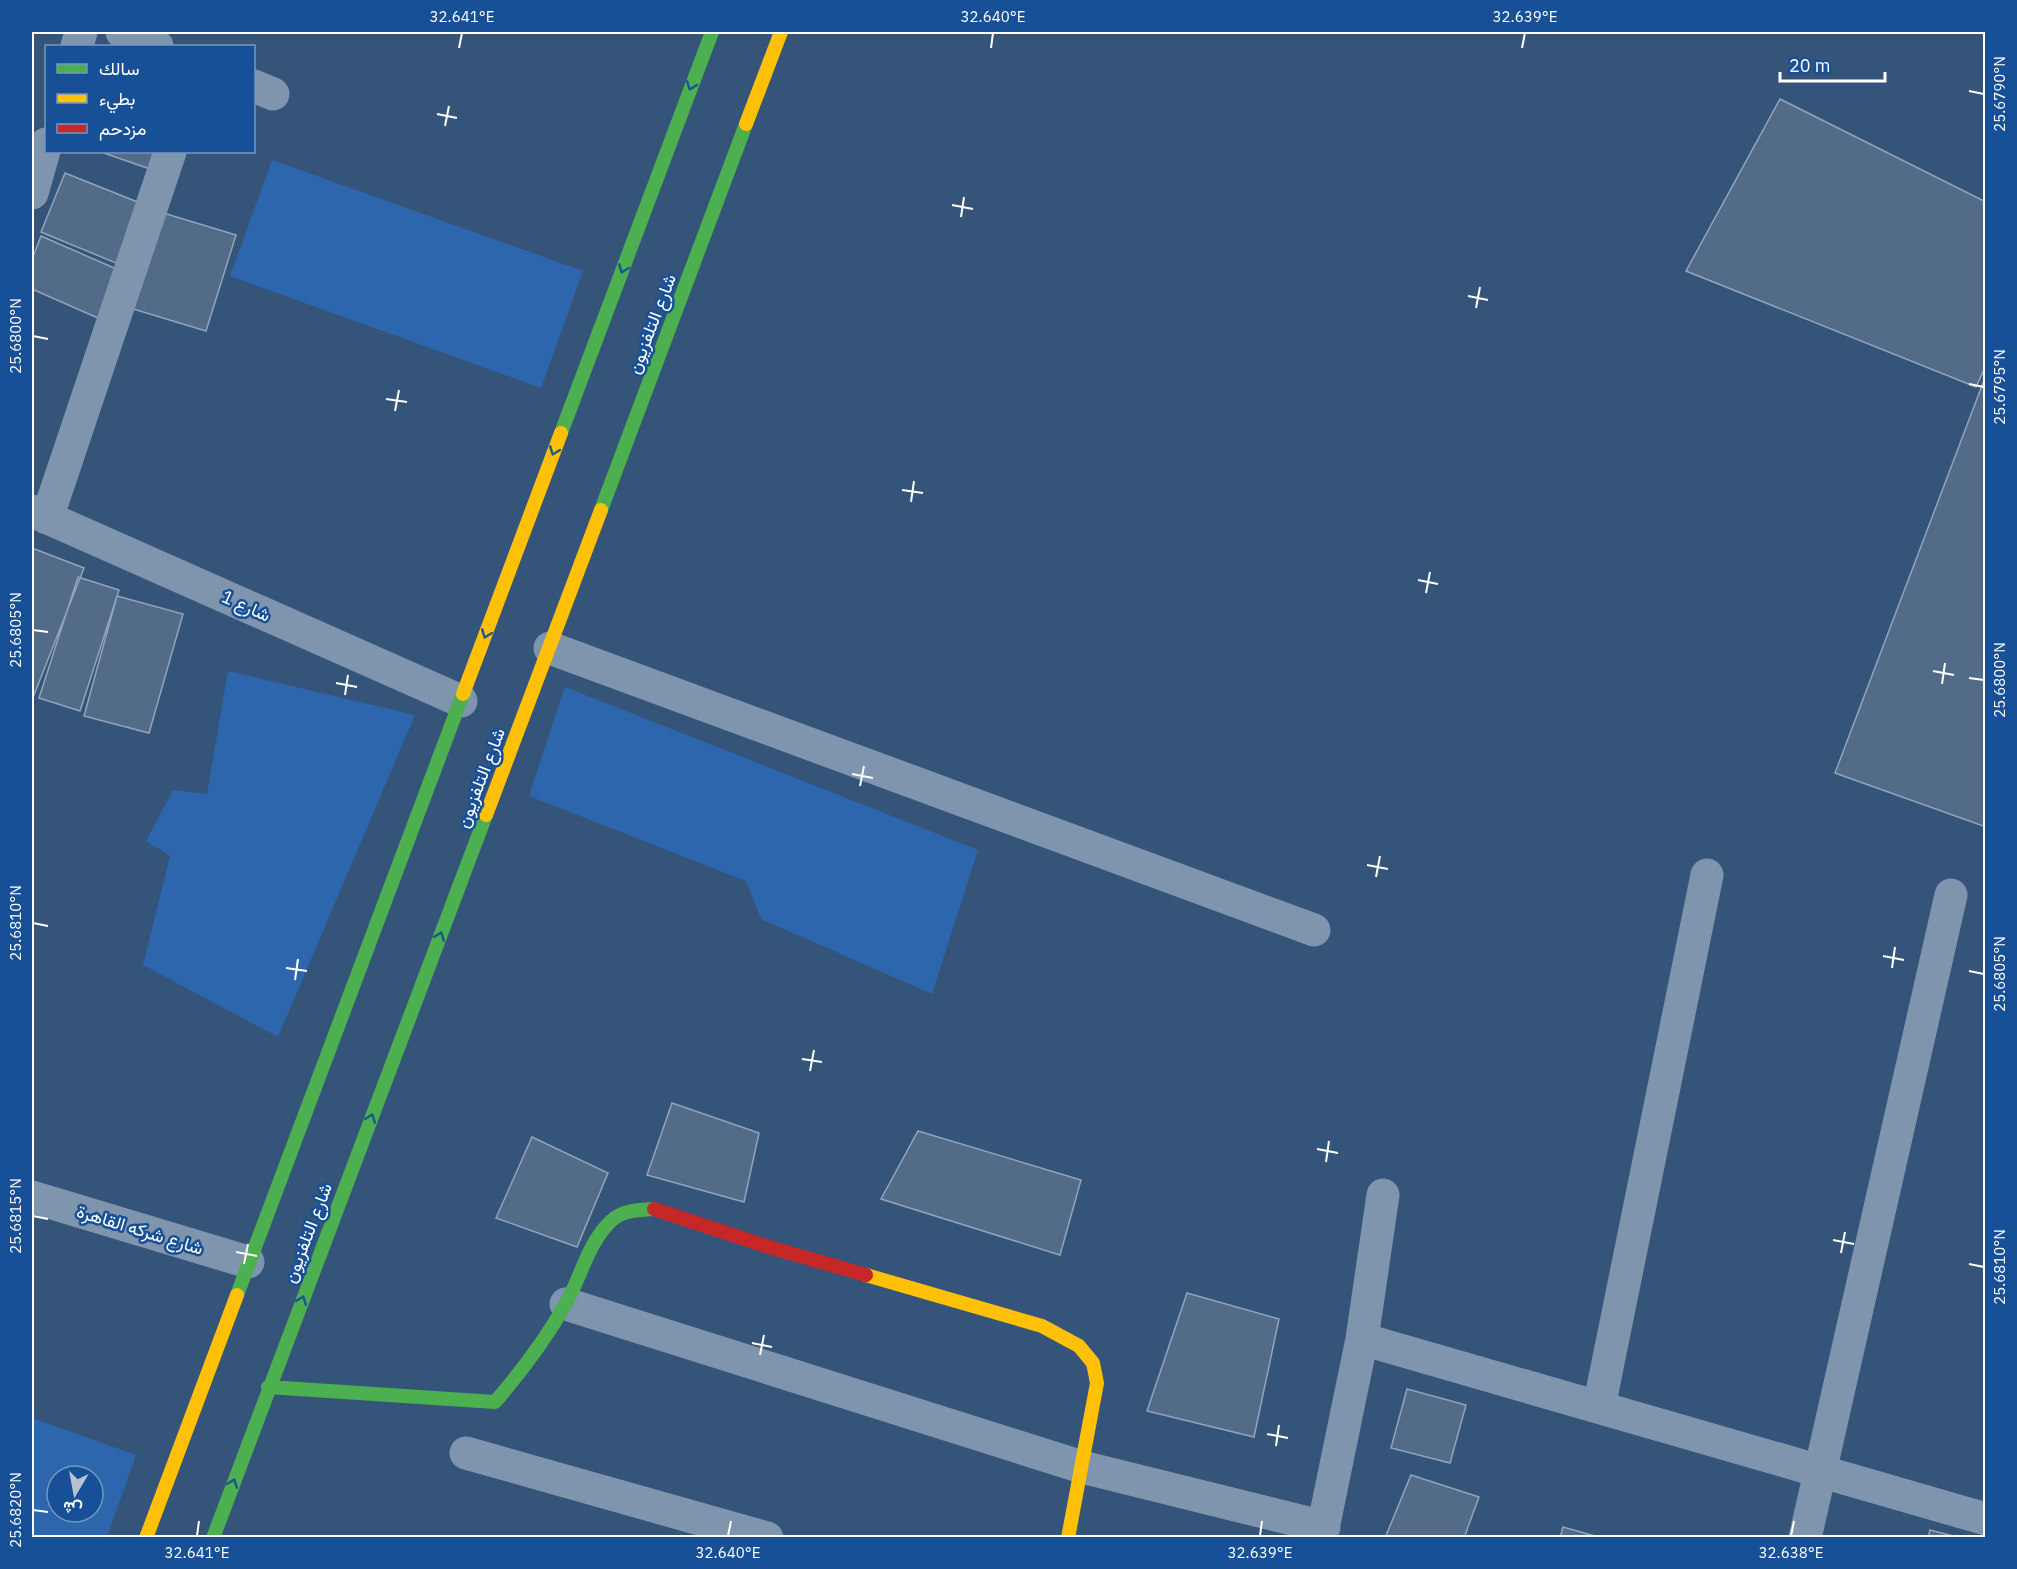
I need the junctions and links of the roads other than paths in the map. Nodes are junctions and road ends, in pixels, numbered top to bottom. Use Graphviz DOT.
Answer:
graph roads {
  1 [pos="122,32"];
  2 [pos="712,32"];
  3 [pos="781,32"];
  4 [pos="154,45"];
  5 [pos="45,148"];
  6 [pos="170,153"];
  7 [pos="32,193"];
  8 [pos="39,515"];
  9 [pos="550,648"];
  10 [pos="461,701"];
  11 [pos="1707,875"];
  12 [pos="1951,895"];
  13 [pos="1314,930"];
  14 [pos="1383,1195"];
  15 [pos="32,1197"];
  16 [pos="248,1262"];
  17 [pos="566,1304"];
  18 [pos="1362,1339"];
  19 [pos="268,1388"];
  20 [pos="1599,1407"];
  21 [pos="466,1453"];
  22 [pos="1082,1467"];
  23 [pos="1820,1471"];
  24 [pos="1986,1519"];
  25 [pos="1322,1532"];
  26 [pos="146,1538"];
  27 [pos="213,1538"];
  28 [pos="767,1538"];
  29 [pos="1068,1538"];
  30 [pos="1805,1538"];
  1 -- 4 [label="street"];
  2 -- 10 [label="main road, one-way"];
  3 -- 9 [label="main road, شارع التلفزيون"];
  5 -- 7 [label="street"];
  6 -- 8 [label="street"];
  8 -- 10 [label="street, شارع 1"];
  9 -- 13 [label="street"];
  19 -- 9 [label="main road, شارع التلفزيون, one-way"];
  10 -- 16 [label="main road"];
  11 -- 20 [label="street"];
  12 -- 23 [label="street"];
  14 -- 18 [label="street"];
  15 -- 16 [label="street, شارع شركه القاهرة"];
  16 -- 26 [label="main road"];
  17 -- 19 [label="main road"];
  17 -- 22 [label="street"];
  17 -- 22 [label="main road"];
  18 -- 20 [label="street"];
  18 -- 25 [label="street"];
  27 -- 19 [label="main road, شارع التلفزيون, one-way"];
  20 -- 23 [label="street"];
  21 -- 28 [label="street"];
  22 -- 25 [label="street"];
  22 -- 29 [label="main road"];
  23 -- 24 [label="street"];
  23 -- 30 [label="street"];
}
